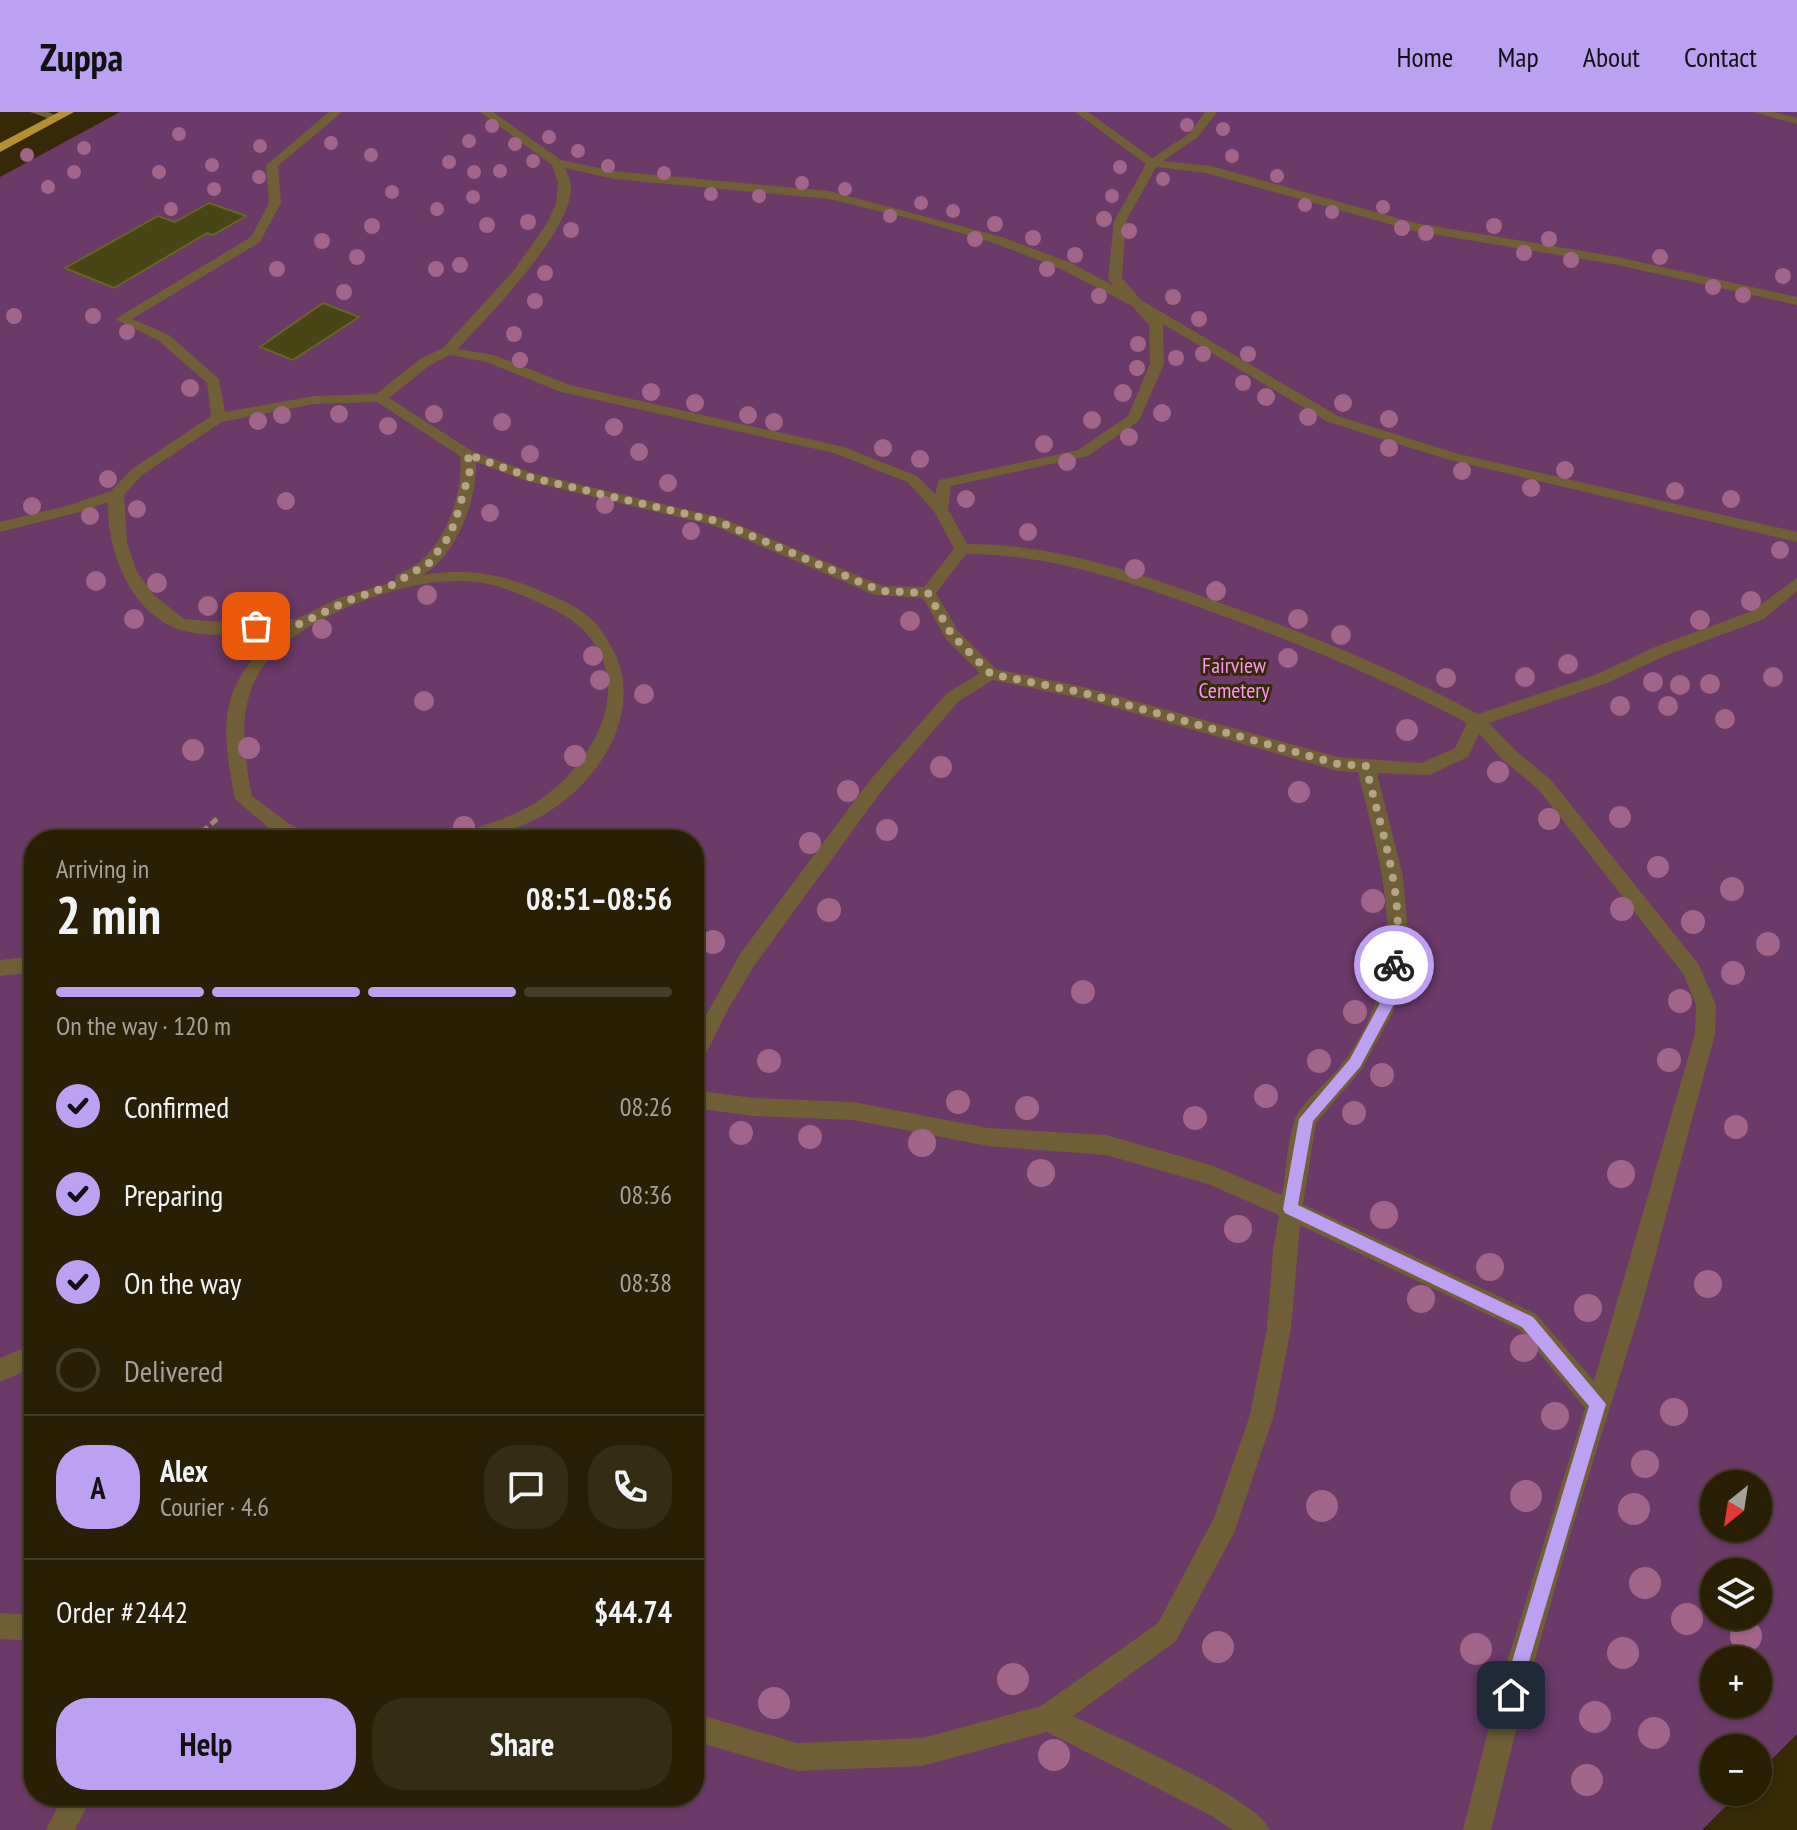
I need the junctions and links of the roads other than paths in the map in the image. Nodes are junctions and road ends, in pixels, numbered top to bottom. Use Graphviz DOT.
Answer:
graph roads {
  1 [pos="36,112"];
  2 [pos="68,112"];
  3 [pos="336,112"];
  4 [pos="486,112"];
  5 [pos="1081,112"];
  6 [pos="1211,112"];
  7 [pos="1759,112"];
  8 [pos="56,118"];
  9 [pos="1797,121"];
  10 [pos="0,148"];
  11 [pos="557,163"];
  12 [pos="1152,163"];
  13 [pos="1797,301"];
  14 [pos="1137,303"];
  15 [pos="448,351"];
  16 [pos="380,398"];
  17 [pos="218,418"];
  18 [pos="467,454"];
  19 [pos="116,494"];
  20 [pos="75,509"];
  21 [pos="940,509"];
  22 [pos="0,527"];
  23 [pos="1797,537"];
  24 [pos="0,542"];
  25 [pos="962,549"];
  26 [pos="1797,583"];
  27 [pos="392,585"];
  28 [pos="928,593"];
  29 [pos="300,624"];
  30 [pos="991,674"];
  31 [pos="1477,721"];
  32 [pos="1366,766"];
  33 [pos="284,830"];
  34 [pos="501,830"];
  35 [pos="24,965"];
  36 [pos="0,968"];
  37 [pos="704,1034"];
  38 [pos="704,1100"];
  39 [pos="1290,1209"];
  40 [pos="24,1359"];
  41 [pos="0,1370"];
  42 [pos="1598,1404"];
  43 [pos="0,1626"];
  44 [pos="24,1627"];
  45 [pos="1048,1718"];
  46 [pos="704,1730"];
  47 [pos="73,1806"];
  48 [pos="60,1830"];
  49 [pos="1256,1830"];
  50 [pos="1477,1830"];
  1 -- 8 [label="street"];
  2 -- 8 [label="main road"];
  3 -- 17 [label="street"];
  4 -- 11 [label="street"];
  5 -- 12 [label="street"];
  6 -- 12 [label="street"];
  7 -- 9 [label="street"];
  8 -- 10 [label="main road"];
  11 -- 14 [label="street"];
  11 -- 15 [label="street"];
  12 -- 13 [label="street"];
  12 -- 14 [label="street"];
  14 -- 21 [label="street"];
  14 -- 23 [label="street"];
  15 -- 16 [label="street"];
  15 -- 21 [label="street"];
  16 -- 17 [label="street"];
  16 -- 18 [label="street"];
  17 -- 19 [label="street"];
  18 -- 27 [label="street"];
  18 -- 28 [label="street"];
  19 -- 20 [label="street"];
  19 -- 29 [label="street"];
  20 -- 22 [label="street"];
  20 -- 24 [label="street"];
  21 -- 25 [label="street"];
  25 -- 28 [label="street"];
  25 -- 31 [label="street"];
  26 -- 31 [label="street"];
  27 -- 29 [label="street"];
  27 -- 34 [label="street"];
  28 -- 30 [label="street"];
  29 -- 33 [label="street"];
  30 -- 32 [label="street"];
  30 -- 37 [label="street"];
  31 -- 32 [label="street"];
  31 -- 42 [label="street"];
  32 -- 39 [label="street"];
  35 -- 36 [label="street"];
  38 -- 39 [label="street"];
  39 -- 42 [label="street"];
  39 -- 45 [label="street"];
  40 -- 41 [label="street"];
  42 -- 50 [label="street"];
  43 -- 44 [label="street"];
  45 -- 46 [label="street"];
  45 -- 49 [label="street"];
  47 -- 48 [label="street"];
}
